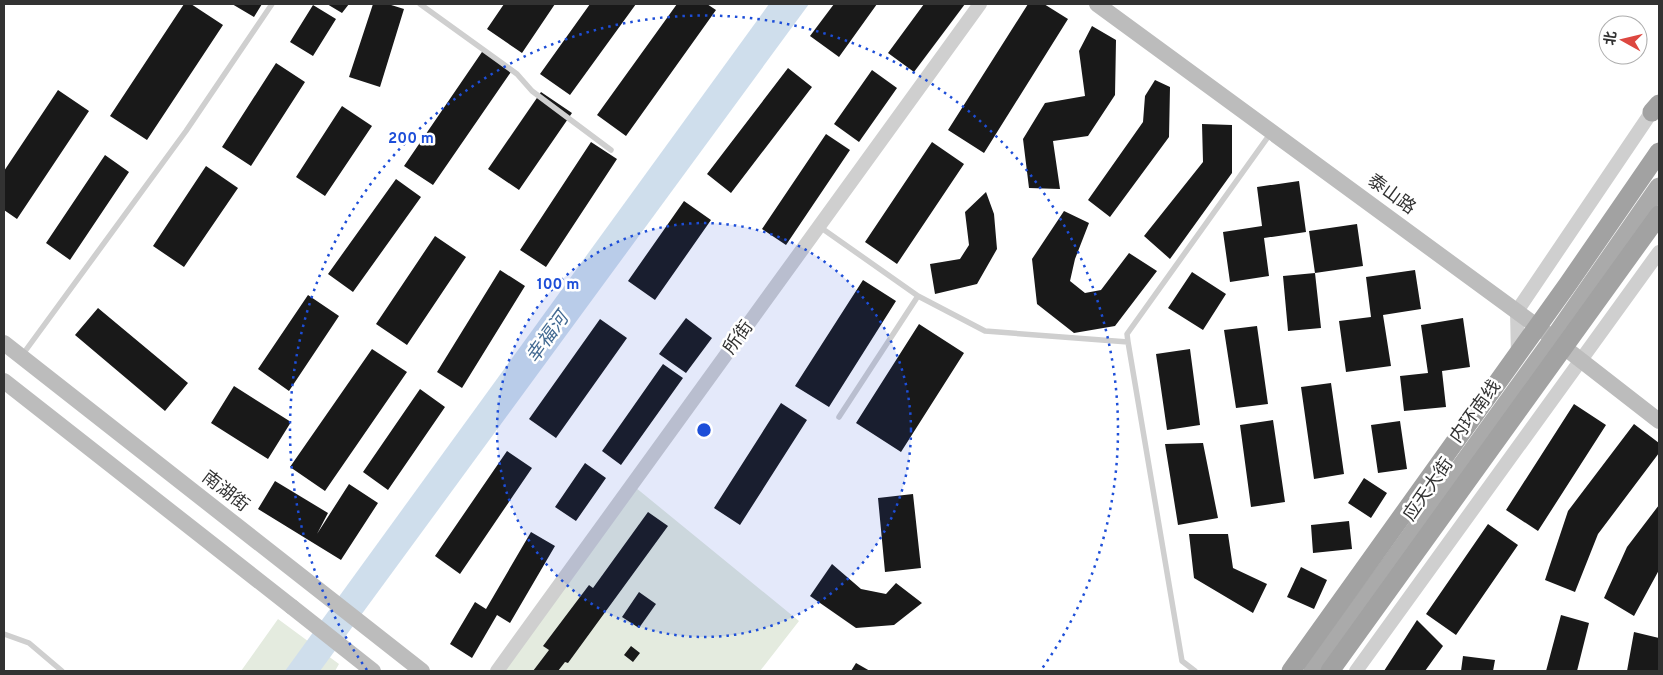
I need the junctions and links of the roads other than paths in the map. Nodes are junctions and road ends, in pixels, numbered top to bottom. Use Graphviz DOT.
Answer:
graph roads {
  1 [pos="272,4"];
  2 [pos="420,4"];
  3 [pos="980,4"];
  4 [pos="1097,4"];
  5 [pos="1657,105"];
  6 [pos="1271,132"];
  7 [pos="611,150"];
  8 [pos="1659,152"];
  9 [pos="1659,162"];
  10 [pos="1659,187"];
  11 [pos="1659,215"];
  12 [pos="820,227"];
  13 [pos="1659,252"];
  14 [pos="918,296"];
  15 [pos="1517,311"];
  16 [pos="1548,334"];
  17 [pos="1128,342"];
  18 [pos="4,343"];
  19 [pos="21,357"];
  20 [pos="1581,358"];
  21 [pos="1518,364"];
  22 [pos="4,380"];
  23 [pos="839,417"];
  24 [pos="1659,421"];
  25 [pos="4,634"];
  26 [pos="62,671"];
  27 [pos="374,671"];
  28 [pos="422,671"];
  29 [pos="497,671"];
  30 [pos="1195,671"];
  31 [pos="1291,671"];
  32 [pos="1302,671"];
  33 [pos="1312,671"];
  34 [pos="1330,671"];
  35 [pos="1356,671"];
  1 -- 19 [label="lane"];
  2 -- 7 [label="lane"];
  3 -- 12 [label="street, 所街"];
  4 -- 6 [label="main road, 泰山路"];
  5 -- 15 [label="street"];
  6 -- 15 [label="main road, 泰山路"];
  6 -- 17 [label="lane"];
  8 -- 31 [label="highway, 内环南线, bridge"];
  9 -- 16 [label="main road, 应天大街"];
  10 -- 16 [label="main road, 应天大街"];
  11 -- 34 [label="highway, 内环南线, bridge"];
  12 -- 14 [label="lane"];
  12 -- 29 [label="street, 所街"];
  13 -- 20 [label="street"];
  14 -- 17 [label="lane"];
  14 -- 23 [label="lane"];
  15 -- 16 [label="main road, 泰山路"];
  15 -- 21 [label="street"];
  16 -- 20 [label="main road, 泰山路"];
  16 -- 21 [label="main road, 应天大街"];
  16 -- 33 [label="main road, 应天大街"];
  17 -- 30 [label="lane"];
  18 -- 19 [label="main road, 南湖街"];
  19 -- 28 [label="main road, 南湖街"];
  20 -- 24 [label="main road, 泰山路"];
  20 -- 35 [label="street"];
  21 -- 32 [label="main road, 应天大街"];
  22 -- 27 [label="main road, bridge"];
  25 -- 26 [label="lane"];
}
